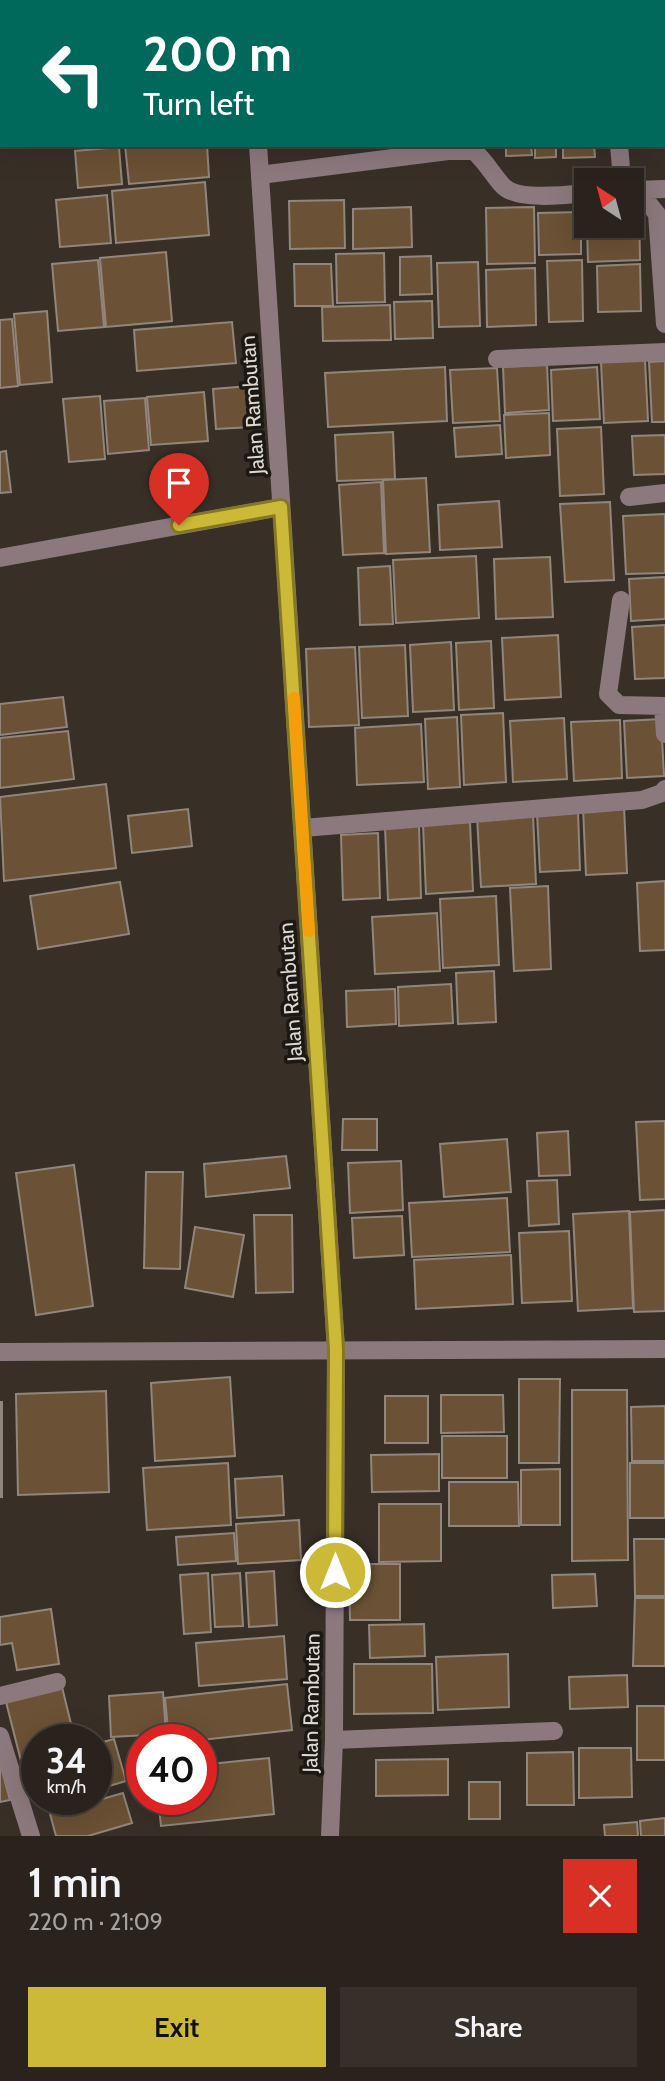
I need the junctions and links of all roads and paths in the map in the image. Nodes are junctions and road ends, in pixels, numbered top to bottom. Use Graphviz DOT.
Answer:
graph roads {
  1 [pos="258,147"];
  2 [pos="619,147"];
  3 [pos="621,168"];
  4 [pos="260,175"];
  5 [pos="665,189"];
  6 [pos="644,191"];
  7 [pos="574,194"];
  8 [pos="644,199"];
  9 [pos="665,324"];
  10 [pos="665,352"];
  11 [pos="497,359"];
  12 [pos="665,493"];
  13 [pos="629,498"];
  14 [pos="281,507"];
  15 [pos="0,558"];
  16 [pos="621,600"];
  17 [pos="664,706"];
  18 [pos="665,734"];
  19 [pos="665,789"];
  20 [pos="303,828"];
  21 [pos="336,1349"];
  22 [pos="665,1349"];
  23 [pos="0,1352"];
  24 [pos="57,1682"];
  25 [pos="0,1696"];
  26 [pos="554,1731"];
  27 [pos="0,1736"];
  28 [pos="334,1740"];
  29 [pos="31,1836"];
  30 [pos="330,1836"];
  1 -- 4 [label="street, Jalan Rambutan"];
  2 -- 3 [label="street"];
  4 -- 7 [label="street"];
  4 -- 14 [label="street, Jalan Rambutan"];
  5 -- 6 [label="street"];
  8 -- 9 [label="street"];
  10 -- 11 [label="street"];
  12 -- 13 [label="street"];
  14 -- 15 [label="street"];
  14 -- 20 [label="street, Jalan Rambutan"];
  16 -- 17 [label="street"];
  17 -- 18 [label="street"];
  19 -- 20 [label="street"];
  20 -- 21 [label="street, Jalan Rambutan"];
  21 -- 22 [label="street"];
  21 -- 23 [label="street"];
  21 -- 28 [label="street, Jalan Rambutan"];
  24 -- 25 [label="street"];
  26 -- 28 [label="street"];
  27 -- 29 [label="street"];
  28 -- 30 [label="street, Jalan Rambutan"];
}
